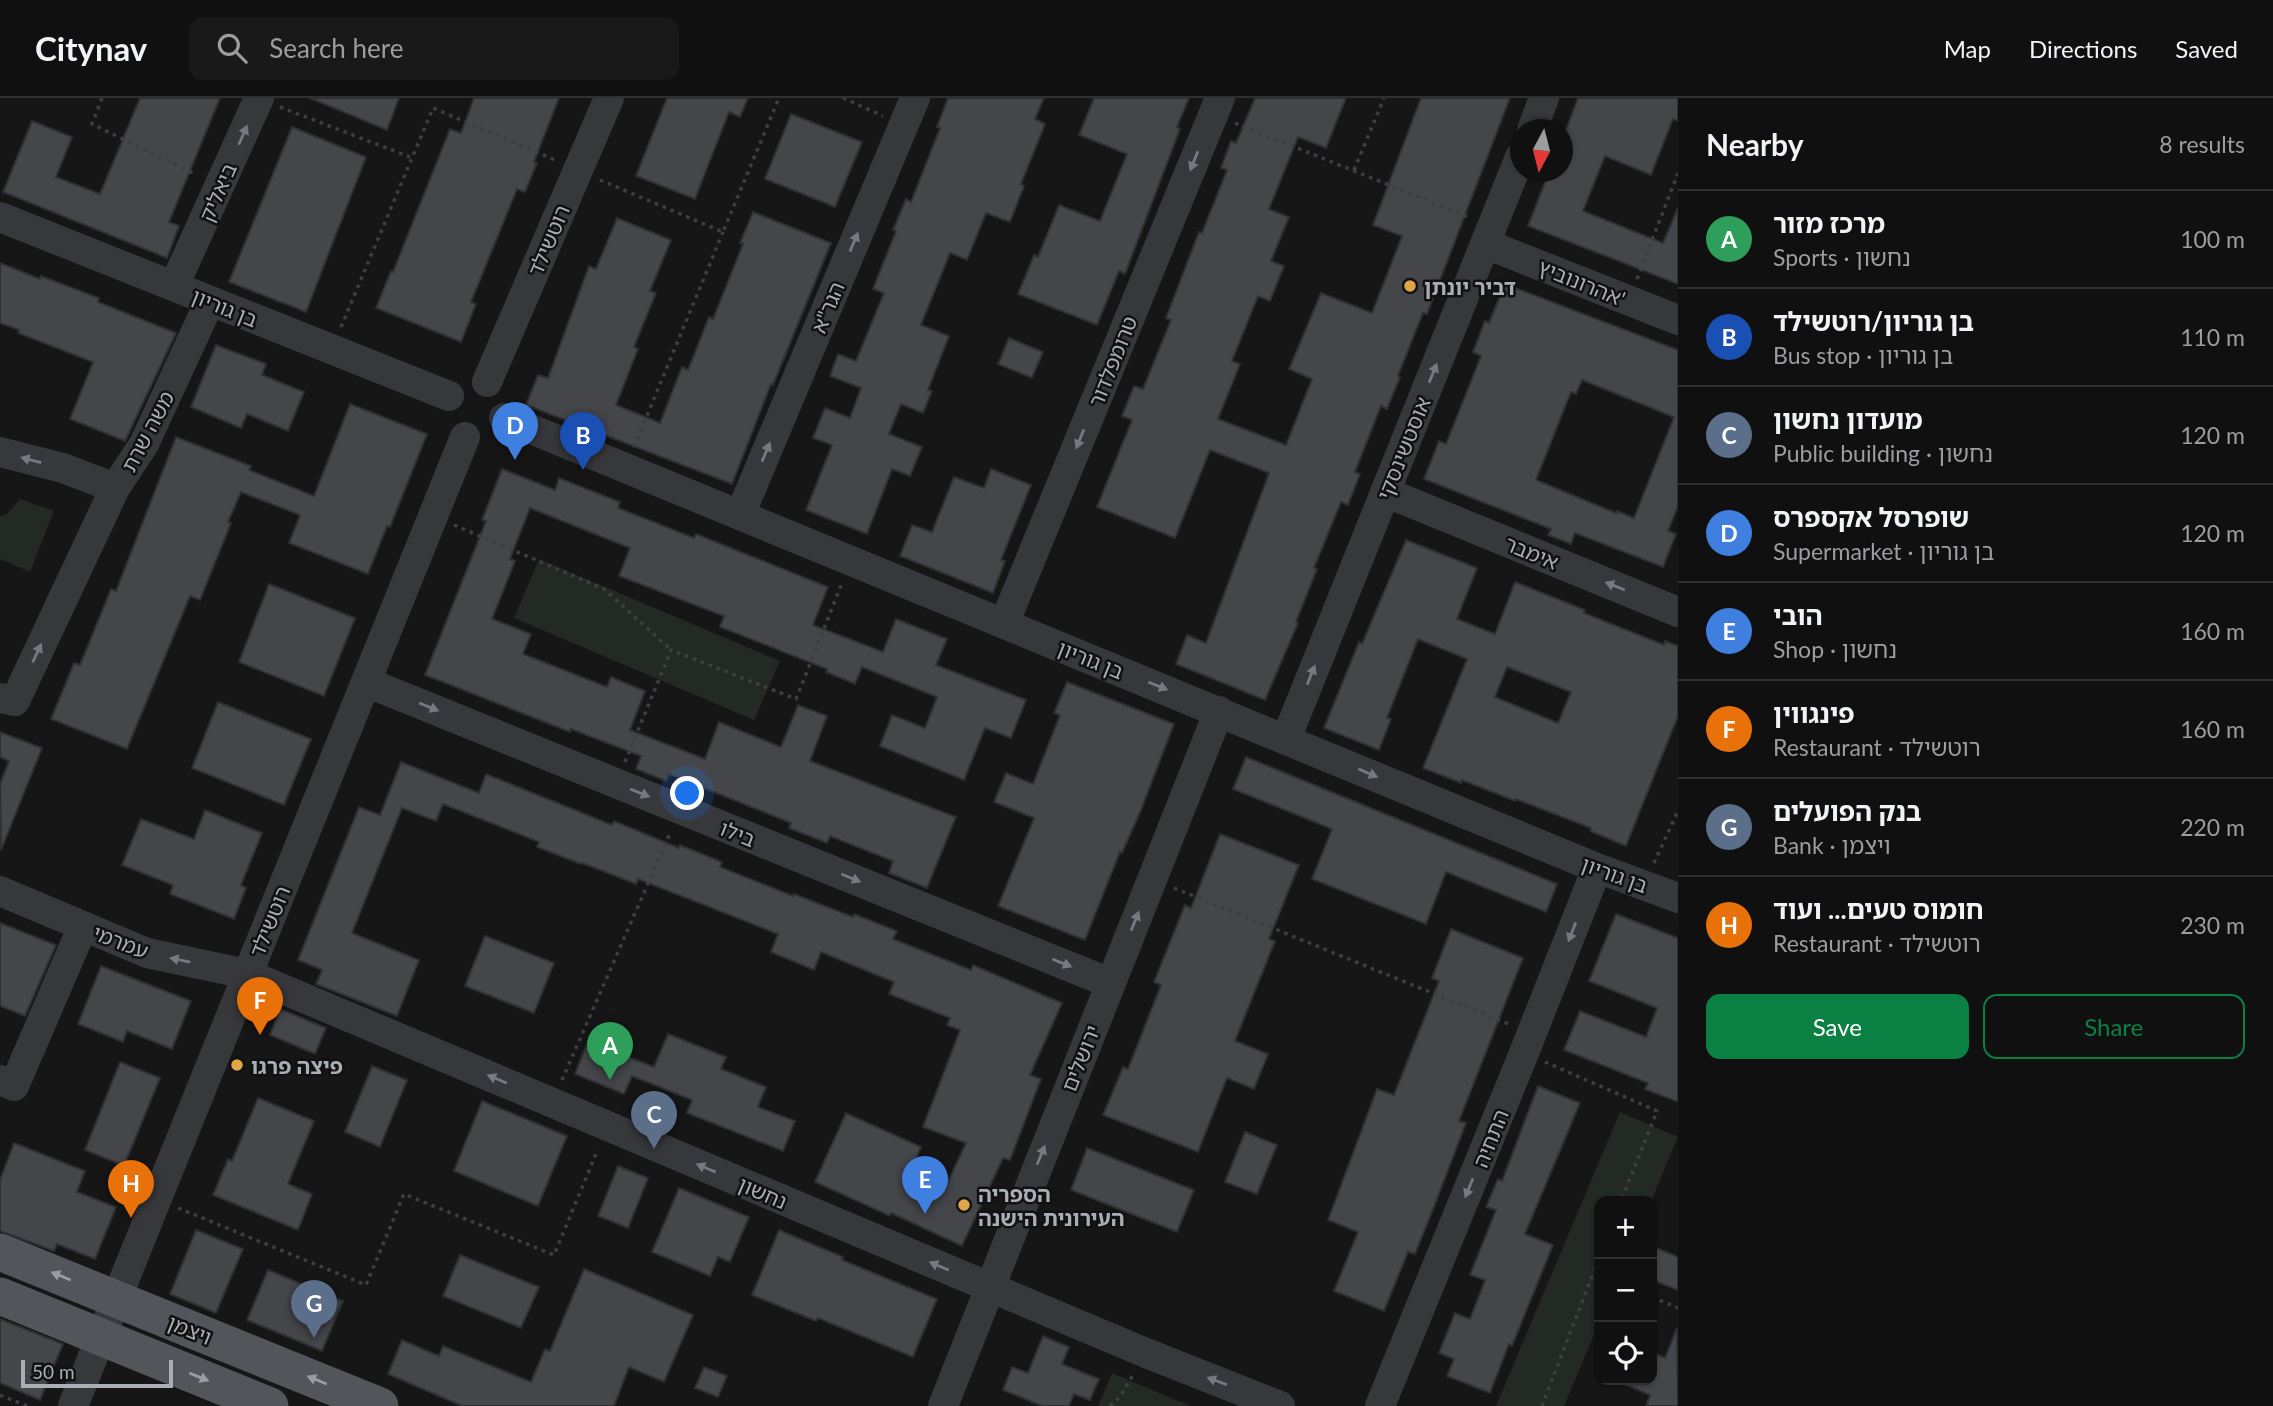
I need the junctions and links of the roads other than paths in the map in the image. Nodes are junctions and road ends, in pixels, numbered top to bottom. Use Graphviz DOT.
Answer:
graph roads {
  1 [pos="609,98"];
  2 [pos="915,98"];
  3 [pos="1544,98"];
  4 [pos="259,99"];
  5 [pos="1217,106"];
  6 [pos="1535,119"];
  7 [pos="1511,182"];
  8 [pos="0,218"];
  9 [pos="1489,235"];
  10 [pos="174,286"];
  11 [pos="210,301"];
  12 [pos="1678,320"];
  13 [pos="487,382"];
  14 [pos="449,396"];
  15 [pos="504,418"];
  16 [pos="465,437"];
  17 [pos="0,452"];
  18 [pos="116,488"];
  19 [pos="1385,492"];
  20 [pos="740,515"];
  21 [pos="1678,612"];
  22 [pos="1004,624"];
  23 [pos="366,682"];
  24 [pos="0,698"];
  25 [pos="1219,711"];
  26 [pos="1286,738"];
  27 [pos="1597,868"];
  28 [pos="0,891"];
  29 [pos="1678,898"];
  30 [pos="83,926"];
  31 [pos="247,974"];
  32 [pos="1110,983"];
  33 [pos="0,1080"];
  34 [pos="0,1252"];
  35 [pos="989,1287"];
  36 [pos="0,1296"];
  37 [pos="116,1298"];
  38 [pos="100,1337"];
  39 [pos="73,1406"];
  40 [pos="270,1406"];
  41 [pos="380,1406"];
  42 [pos="943,1406"];
  43 [pos="1280,1406"];
  44 [pos="1380,1406"];
  1 -- 13 [label="street, רוטשילד"];
  20 -- 2 [label="street, הגר\"א, one-way"];
  3 -- 6 [label="street"];
  10 -- 4 [label="street, ביאליק, one-way"];
  5 -- 22 [label="street, טרומפלדור, one-way"];
  7 -- 9 [label="street, אוסטשינסקי"];
  8 -- 10 [label="street, בן גוריון"];
  9 -- 12 [label="street, אהרונוביץ'"];
  19 -- 9 [label="street, אוסטשינסקי, one-way"];
  10 -- 11 [label="street, בן גוריון"];
  11 -- 14 [label="street, בן גוריון"];
  11 -- 18 [label="street, משה שרת"];
  13 -- 14 [label="street"];
  13 -- 15 [label="street"];
  14 -- 16 [label="street"];
  15 -- 16 [label="street"];
  15 -- 20 [label="street, בן גוריון"];
  16 -- 23 [label="street, רוטשילד"];
  18 -- 17 [label="street, משה שרת, one-way"];
  24 -- 18 [label="street, one-way"];
  21 -- 19 [label="street, אימבר, one-way"];
  26 -- 19 [label="street, אוסטשינסקי, one-way"];
  20 -- 22 [label="street, בן גוריון"];
  22 -- 25 [label="street, בן גוריון, one-way"];
  23 -- 31 [label="street, רוטשילד"];
  23 -- 32 [label="street, בילו, one-way"];
  25 -- 26 [label="street, בן גוריון"];
  32 -- 25 [label="street, ירושלים, one-way"];
  26 -- 27 [label="street, בן גוריון, one-way"];
  27 -- 29 [label="street, בן גוריון"];
  27 -- 44 [label="street, התחיה, one-way"];
  28 -- 30 [label="street, עמרמי"];
  31 -- 30 [label="street, עמרמי, one-way"];
  30 -- 33 [label="street"];
  35 -- 31 [label="street, נחשון, one-way"];
  31 -- 37 [label="street, רוטשילד"];
  35 -- 32 [label="street, ירושלים, one-way"];
  37 -- 34 [label="main road, ויצמן, one-way"];
  35 -- 42 [label="street, ירושלים"];
  43 -- 35 [label="street, נחשון, one-way"];
  36 -- 38 [label="main road, ויצמן"];
  37 -- 38 [label="street, רוטשילד"];
  41 -- 37 [label="main road, ויצמן, one-way"];
  38 -- 39 [label="street, רוטשילד"];
  38 -- 40 [label="main road, ויצמן, one-way"];
}
